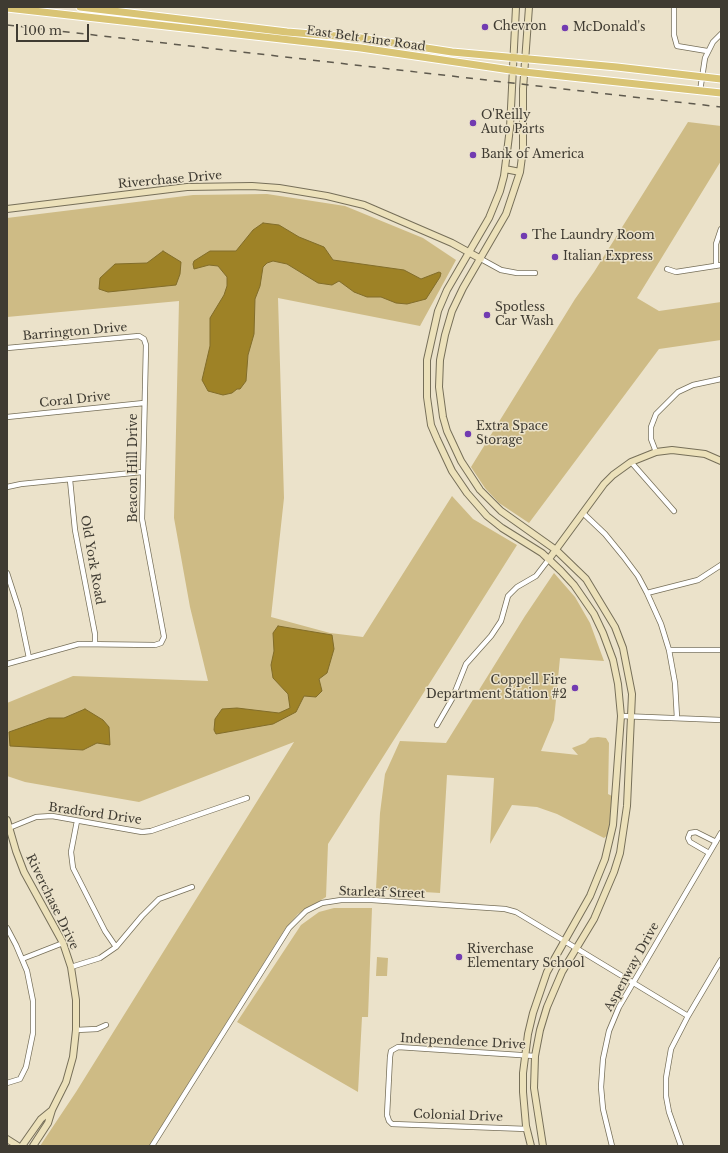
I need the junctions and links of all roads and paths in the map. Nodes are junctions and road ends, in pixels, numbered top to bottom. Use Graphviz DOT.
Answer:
graph roads {
  1 [pos="80,7"];
  2 [pos="516,7"];
  3 [pos="529,7"];
  4 [pos="674,7"];
  5 [pos="7,8"];
  6 [pos="119,12"];
  7 [pos="118,21"];
  8 [pos="227,24"];
  9 [pos="226,33"];
  10 [pos="721,34"];
  11 [pos="362,38"];
  12 [pos="361,48"];
  13 [pos="707,51"];
  14 [pos="514,58"];
  15 [pos="525,59"];
  16 [pos="617,67"];
  17 [pos="513,70"];
  18 [pos="524,72"];
  19 [pos="703,77"];
  20 [pos="721,79"];
  21 [pos="615,81"];
  22 [pos="700,91"];
  23 [pos="721,93"];
  24 [pos="505,169"];
  25 [pos="520,172"];
  26 [pos="7,209"];
  27 [pos="721,229"];
  28 [pos="469,252"];
  29 [pos="480,258"];
  30 [pos="719,266"];
  31 [pos="667,269"];
  32 [pos="535,273"];
  33 [pos="144,340"];
  34 [pos="7,348"];
  35 [pos="427,360"];
  36 [pos="440,360"];
  37 [pos="721,379"];
  38 [pos="144,403"];
  39 [pos="7,417"];
  40 [pos="656,452"];
  41 [pos="721,461"];
  42 [pos="631,462"];
  43 [pos="142,472"];
  44 [pos="70,480"];
  45 [pos="7,488"];
  46 [pos="674,511"];
  47 [pos="584,514"];
  48 [pos="556,550"];
  49 [pos="549,559"];
  50 [pos="721,565"];
  51 [pos="7,573"];
  52 [pos="647,593"];
  53 [pos="95,644"];
  54 [pos="669,650"];
  55 [pos="721,650"];
  56 [pos="29,658"];
  57 [pos="7,664"];
  58 [pos="621,716"];
  59 [pos="632,717"];
  60 [pos="676,718"];
  61 [pos="721,720"];
  62 [pos="437,725"];
  63 [pos="247,798"];
  64 [pos="7,820"];
  65 [pos="77,820"];
  66 [pos="9,828"];
  67 [pos="721,833"];
  68 [pos="716,842"];
  69 [pos="709,853"];
  70 [pos="192,887"];
  71 [pos="7,930"];
  72 [pos="566,942"];
  73 [pos="63,943"];
  74 [pos="116,948"];
  75 [pos="577,948"];
  76 [pos="22,959"];
  77 [pos="721,960"];
  78 [pos="71,967"];
  79 [pos="633,982"];
  80 [pos="688,1016"];
  81 [pos="106,1026"];
  82 [pos="76,1030"];
  83 [pos="524,1055"];
  84 [pos="536,1056"];
  85 [pos="7,1083"];
  86 [pos="52,1110"];
  87 [pos="389,1121"];
  88 [pos="527,1129"];
  89 [pos="7,1138"];
  90 [pos="18,1146"];
  91 [pos="22,1146"];
  92 [pos="33,1146"];
  93 [pos="152,1146"];
  94 [pos="531,1146"];
  95 [pos="543,1146"];
  96 [pos="612,1146"];
  97 [pos="681,1146"];
  1 -- 6 [label="main road, East Belt Line Road"];
  2 -- 14 [label="main road"];
  3 -- 15 [label="main road"];
  4 -- 13 [label="street"];
  5 -- 7 [label="main road, East Belt Line Road"];
  6 -- 7 [label="main road"];
  6 -- 8 [label="main road, East Belt Line Road"];
  7 -- 9 [label="main road, East Belt Line Road"];
  8 -- 9 [label="main road"];
  8 -- 11 [label="main road, East Belt Line Road"];
  9 -- 12 [label="main road, East Belt Line Road"];
  10 -- 13 [label="street"];
  11 -- 12 [label="main road"];
  11 -- 14 [label="main road, East Belt Line Road"];
  12 -- 17 [label="main road, East Belt Line Road"];
  13 -- 19 [label="street"];
  14 -- 15 [label="main road, East Belt Line Road"];
  14 -- 17 [label="main road"];
  15 -- 16 [label="main road, East Belt Line Road"];
  15 -- 18 [label="main road"];
  16 -- 19 [label="main road, East Belt Line Road"];
  16 -- 21 [label="main road"];
  17 -- 18 [label="main road, East Belt Line Road"];
  17 -- 24 [label="main road"];
  18 -- 21 [label="main road, East Belt Line Road"];
  18 -- 25 [label="main road"];
  19 -- 20 [label="main road, East Belt Line Road"];
  19 -- 22 [label="street"];
  21 -- 22 [label="main road, East Belt Line Road"];
  22 -- 23 [label="main road, East Belt Line Road"];
  24 -- 25 [label="main road"];
  24 -- 28 [label="main road"];
  25 -- 29 [label="main road"];
  26 -- 28 [label="main road, Riverchase Drive"];
  27 -- 30 [label="street"];
  28 -- 29 [label="main road, Riverchase Drive"];
  28 -- 35 [label="main road"];
  29 -- 32 [label="street, Riverchase Drive"];
  29 -- 36 [label="main road"];
  30 -- 31 [label="street"];
  33 -- 34 [label="street, Barrington Drive"];
  33 -- 38 [label="street, Beacon Hill Drive"];
  35 -- 36 [label="main road"];
  35 -- 49 [label="main road"];
  36 -- 48 [label="main road"];
  37 -- 40 [label="street"];
  38 -- 39 [label="street, Coral Drive"];
  38 -- 43 [label="street, Beacon Hill Drive"];
  40 -- 41 [label="main road"];
  40 -- 42 [label="main road"];
  42 -- 46 [label="street"];
  42 -- 47 [label="main road"];
  43 -- 44 [label="street"];
  43 -- 53 [label="street, Beacon Hill Drive"];
  44 -- 45 [label="street"];
  44 -- 53 [label="street, Old York Road"];
  47 -- 48 [label="main road"];
  47 -- 52 [label="street"];
  48 -- 49 [label="main road"];
  48 -- 59 [label="main road"];
  49 -- 58 [label="main road"];
  49 -- 62 [label="street"];
  50 -- 52 [label="street"];
  51 -- 56 [label="street"];
  52 -- 54 [label="street"];
  53 -- 56 [label="street"];
  54 -- 55 [label="street"];
  54 -- 60 [label="street"];
  56 -- 57 [label="street"];
  58 -- 59 [label="street"];
  58 -- 72 [label="main road"];
  59 -- 60 [label="street"];
  59 -- 75 [label="main road"];
  60 -- 61 [label="street"];
  63 -- 65 [label="street, Bradford Drive"];
  64 -- 66 [label="main road, Riverchase Drive"];
  65 -- 66 [label="street, Bradford Drive"];
  65 -- 74 [label="street"];
  66 -- 73 [label="main road, Riverchase Drive"];
  67 -- 68 [label="street, Aspenway Drive"];
  68 -- 69 [label="street, Aspenway Drive"];
  68 -- 69 [label="street"];
  69 -- 79 [label="street, Aspenway Drive"];
  70 -- 74 [label="street"];
  71 -- 76 [label="street"];
  72 -- 75 [label="street, Starleaf Street"];
  72 -- 83 [label="main road"];
  72 -- 93 [label="street, Starleaf Street"];
  73 -- 76 [label="street"];
  73 -- 78 [label="main road, Riverchase Drive"];
  74 -- 78 [label="street"];
  75 -- 79 [label="street, Starleaf Street"];
  75 -- 84 [label="main road"];
  76 -- 85 [label="street"];
  77 -- 80 [label="street"];
  78 -- 82 [label="main road, Riverchase Drive"];
  79 -- 80 [label="street, Starleaf Street"];
  79 -- 96 [label="street, Aspenway Drive"];
  80 -- 97 [label="street"];
  81 -- 82 [label="street"];
  82 -- 86 [label="main road, Riverchase Drive"];
  83 -- 84 [label="street, Independence Drive"];
  83 -- 87 [label="street, Independence Drive"];
  83 -- 88 [label="main road"];
  84 -- 95 [label="main road"];
  86 -- 91 [label="main road, Riverchase Drive"];
  86 -- 92 [label="main road, Riverchase Drive"];
  87 -- 88 [label="street, Colonial Drive"];
  88 -- 94 [label="main road"];
  89 -- 90 [label="main road"];
}
